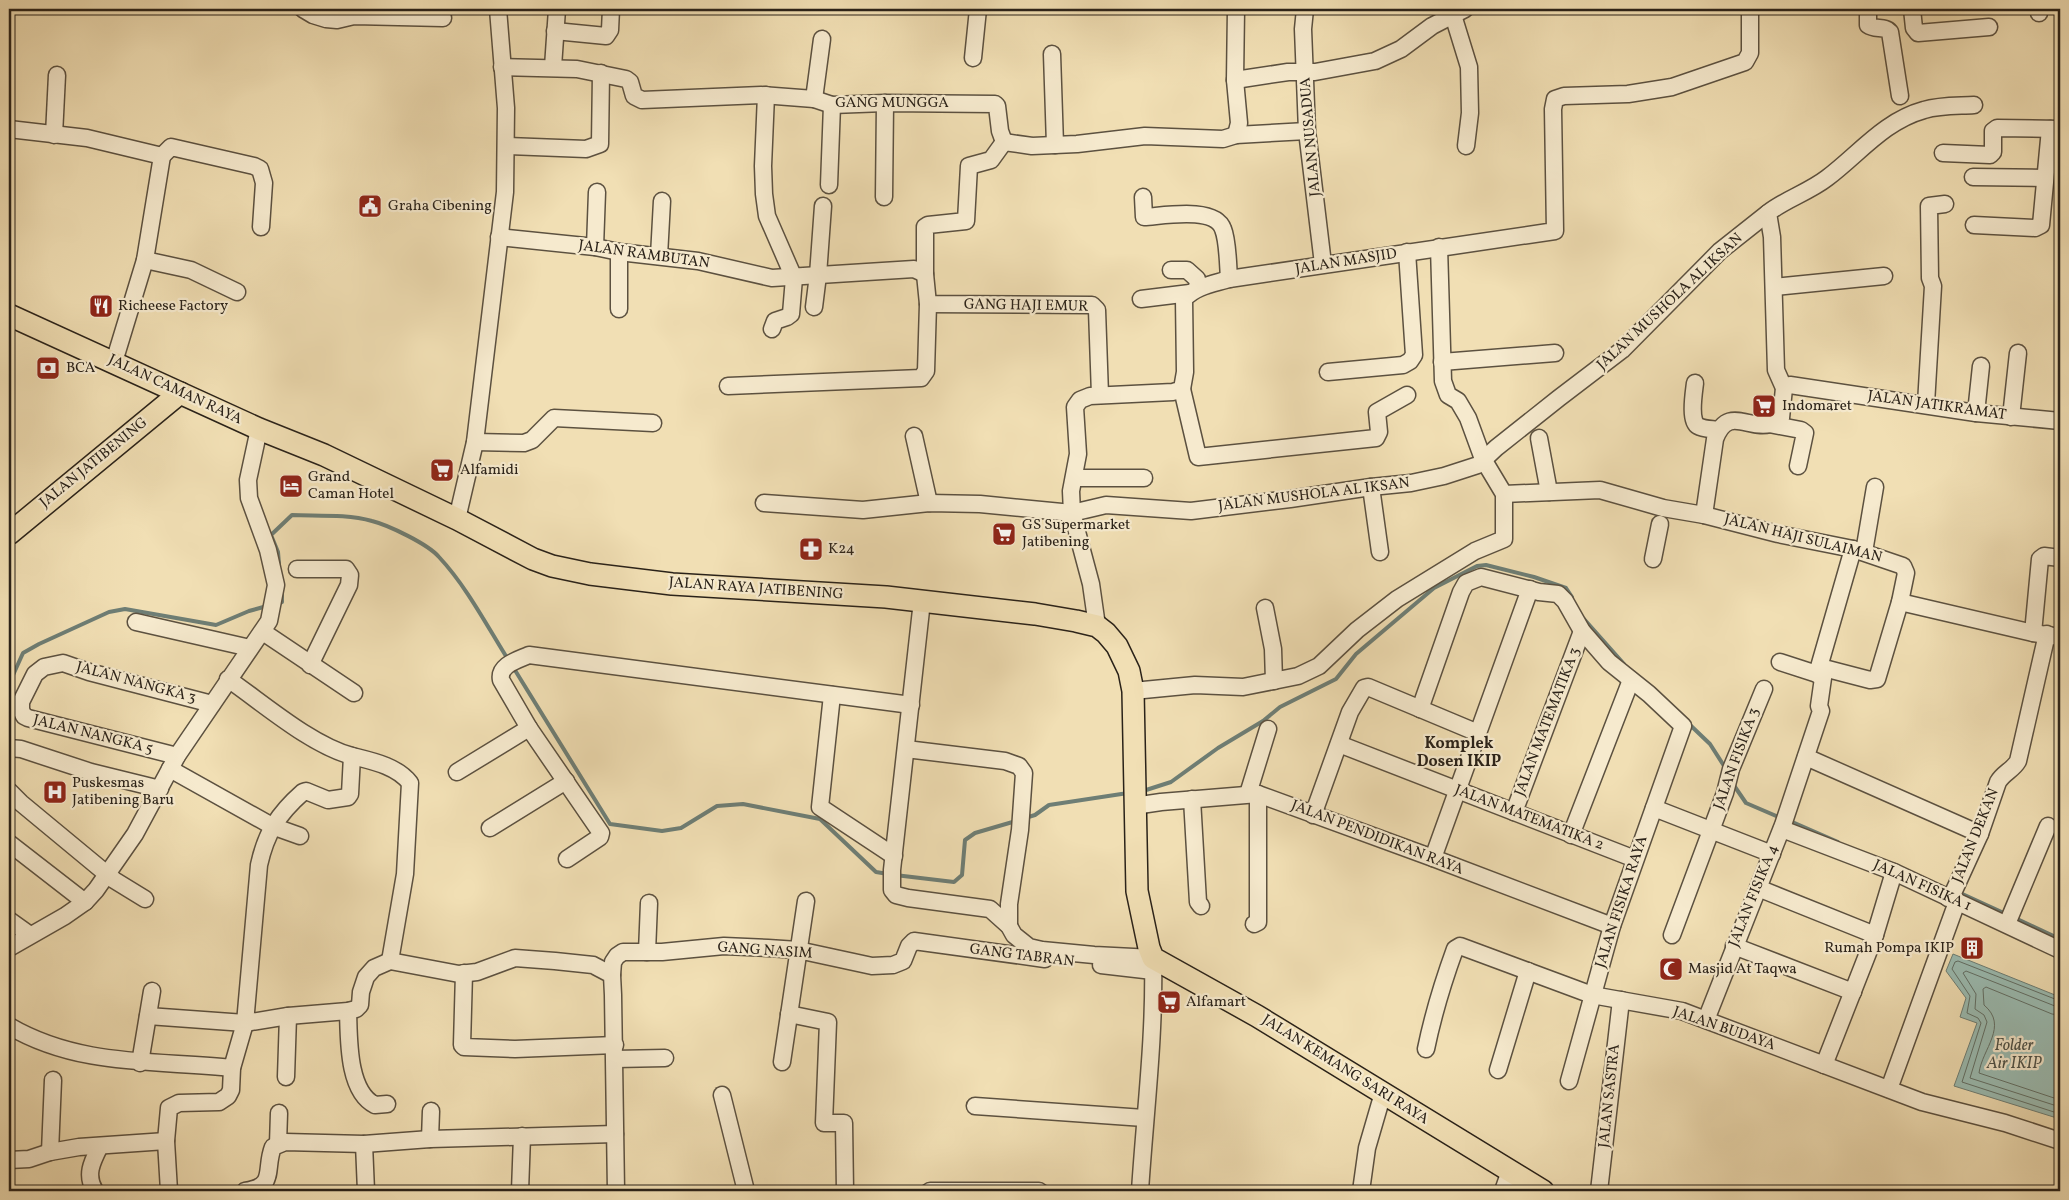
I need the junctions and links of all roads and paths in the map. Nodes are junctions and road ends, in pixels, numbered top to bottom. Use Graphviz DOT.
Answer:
graph roads {
  1 [pos="303,9"];
  2 [pos="498,9"];
  3 [pos="557,9"];
  4 [pos="611,9"];
  5 [pos="978,9"];
  6 [pos="1236,9"];
  7 [pos="1305,9"];
  8 [pos="1750,9"];
  9 [pos="1868,9"];
  10 [pos="1912,9"];
  11 [pos="1459,12"];
  12 [pos="337,14"];
  13 [pos="444,18"];
  14 [pos="1989,27"];
  15 [pos="555,31"];
  16 [pos="822,39"];
  17 [pos="1052,54"];
  18 [pos="973,58"];
  19 [pos="502,67"];
  20 [pos="553,67"];
  21 [pos="1305,72"];
  22 [pos="602,73"];
  23 [pos="57,75"];
  24 [pos="1235,80"];
  25 [pos="766,95"];
  26 [pos="1900,96"];
  27 [pos="814,99"];
  28 [pos="885,103"];
  29 [pos="832,105"];
  30 [pos="1974,105"];
  31 [pos="9,129"];
  32 [pos="2055,129"];
  33 [pos="1307,131"];
  34 [pos="54,135"];
  35 [pos="1236,135"];
  36 [pos="1004,142"];
  37 [pos="507,146"];
  38 [pos="1055,146"];
  39 [pos="1466,146"];
  40 [pos="1943,153"];
  41 [pos="162,156"];
  42 [pos="2050,174"];
  43 [pos="1973,177"];
  44 [pos="829,185"];
  45 [pos="597,192"];
  46 [pos="884,197"];
  47 [pos="1143,197"];
  48 [pos="662,201"];
  49 [pos="1945,204"];
  50 [pos="823,206"];
  51 [pos="1768,213"];
  52 [pos="1974,225"];
  53 [pos="261,227"];
  54 [pos="499,237"];
  55 [pos="595,246"];
  56 [pos="1439,248"];
  57 [pos="619,252"];
  58 [pos="1407,252"];
  59 [pos="659,256"];
  60 [pos="145,260"];
  61 [pos="1323,264"];
  62 [pos="1171,270"];
  63 [pos="925,274"];
  64 [pos="818,275"];
  65 [pos="1884,276"];
  66 [pos="794,278"];
  67 [pos="1230,279"];
  68 [pos="1774,287"];
  69 [pos="1194,290"];
  70 [pos="237,292"];
  71 [pos="1141,299"];
  72 [pos="928,304"];
  73 [pos="814,307"];
  74 [pos="619,309"];
  75 [pos="9,315"];
  76 [pos="772,329"];
  77 [pos="1555,353"];
  78 [pos="2018,353"];
  79 [pos="114,362"];
  80 [pos="1442,362"];
  81 [pos="1981,366"];
  82 [pos="1328,372"];
  83 [pos="1695,383"];
  84 [pos="728,386"];
  85 [pos="1784,388"];
  86 [pos="1182,389"];
  87 [pos="180,393"];
  88 [pos="1100,395"];
  89 [pos="1407,395"];
  90 [pos="1926,404"];
  91 [pos="1976,413"];
  92 [pos="2011,417"];
  93 [pos="2060,421"];
  94 [pos="652,423"];
  95 [pos="1770,424"];
  96 [pos="259,429"];
  97 [pos="1718,430"];
  98 [pos="914,436"];
  99 [pos="1539,438"];
  100 [pos="475,442"];
  101 [pos="1483,459"];
  102 [pos="1798,466"];
  103 [pos="1074,478"];
  104 [pos="1144,478"];
  105 [pos="1371,487"];
  106 [pos="1875,487"];
  107 [pos="1549,492"];
  108 [pos="1504,494"];
  109 [pos="764,503"];
  110 [pos="929,503"];
  111 [pos="1072,513"];
  112 [pos="1704,515"];
  113 [pos="457,519"];
  114 [pos="1660,524"];
  115 [pos="9,534"];
  116 [pos="1858,551"];
  117 [pos="1380,552"];
  118 [pos="2060,558"];
  119 [pos="1653,559"];
  120 [pos="297,569"];
  121 [pos="1530,589"];
  122 [pos="922,601"];
  123 [pos="1900,602"];
  124 [pos="1265,608"];
  125 [pos="136,622"];
  126 [pos="266,626"];
  127 [pos="1097,626"];
  128 [pos="1582,631"];
  129 [pos="2047,635"];
  130 [pos="250,648"];
  131 [pos="1780,662"];
  132 [pos="310,665"];
  133 [pos="1818,671"];
  134 [pos="228,679"];
  135 [pos="1631,680"];
  136 [pos="1274,682"];
  137 [pos="1764,688"];
  138 [pos="1132,691"];
  139 [pos="354,693"];
  140 [pos="832,695"];
  141 [pos="21,702"];
  142 [pos="212,704"];
  143 [pos="911,705"];
  144 [pos="1420,709"];
  145 [pos="529,728"];
  146 [pos="1268,729"];
  147 [pos="1478,733"];
  148 [pos="1339,744"];
  149 [pos="9,748"];
  150 [pos="906,749"];
  151 [pos="352,756"];
  152 [pos="1806,758"];
  153 [pos="174,763"];
  154 [pos="457,772"];
  155 [pos="566,781"];
  156 [pos="160,789"];
  157 [pos="9,790"];
  158 [pos="1457,790"];
  159 [pos="1253,794"];
  160 [pos="1134,798"];
  161 [pos="1192,799"];
  162 [pos="1654,808"];
  163 [pos="1514,812"];
  164 [pos="1313,814"];
  165 [pos="1784,824"];
  166 [pos="272,826"];
  167 [pos="2048,826"];
  168 [pos="490,828"];
  169 [pos="1710,830"];
  170 [pos="1980,834"];
  171 [pos="1571,835"];
  172 [pos="300,836"];
  173 [pos="9,843"];
  174 [pos="1772,854"];
  175 [pos="1433,858"];
  176 [pos="1635,859"];
  177 [pos="567,860"];
  178 [pos="892,869"];
  179 [pos="1894,872"];
  180 [pos="108,875"];
  181 [pos="1758,888"];
  182 [pos="1954,894"];
  183 [pos="145,899"];
  184 [pos="806,901"];
  185 [pos="85,902"];
  186 [pos="649,902"];
  187 [pos="1201,906"];
  188 [pos="2010,918"];
  189 [pos="9,920"];
  190 [pos="1254,924"];
  191 [pos="1009,926"];
  192 [pos="1612,926"];
  193 [pos="1875,934"];
  194 [pos="30,935"];
  195 [pos="1672,935"];
  196 [pos="9,948"];
  197 [pos="798,950"];
  198 [pos="2060,950"];
  199 [pos="647,952"];
  200 [pos="1731,953"];
  201 [pos="390,961"];
  202 [pos="902,961"];
  203 [pos="1153,965"];
  204 [pos="1528,971"];
  205 [pos="464,973"];
  206 [pos="612,975"];
  207 [pos="152,992"];
  208 [pos="1854,992"];
  209 [pos="1592,994"];
  210 [pos="1621,1000"];
  211 [pos="348,1011"];
  212 [pos="789,1014"];
  213 [pos="148,1016"];
  214 [pos="288,1016"];
  215 [pos="1706,1020"];
  216 [pos="245,1023"];
  217 [pos="9,1026"];
  218 [pos="1426,1049"];
  219 [pos="615,1052"];
  220 [pos="665,1058"];
  221 [pos="782,1062"];
  222 [pos="140,1063"];
  223 [pos="1824,1065"];
  224 [pos="232,1068"];
  225 [pos="1498,1070"];
  226 [pos="286,1077"];
  227 [pos="52,1080"];
  228 [pos="1569,1081"];
  229 [pos="1889,1089"];
  230 [pos="1383,1093"];
  231 [pos="722,1095"];
  232 [pos="387,1104"];
  233 [pos="975,1106"];
  234 [pos="431,1111"];
  235 [pos="279,1112"];
  236 [pos="1144,1118"];
  237 [pos="615,1134"];
  238 [pos="522,1136"];
  239 [pos="430,1139"];
  240 [pos="166,1141"];
  241 [pos="2060,1141"];
  242 [pos="278,1144"];
  243 [pos="364,1144"];
  244 [pos="100,1146"];
  245 [pos="50,1152"];
  246 [pos="9,1160"];
  247 [pos="1510,1171"];
  248 [pos="95,1191"];
  249 [pos="169,1191"];
  250 [pos="244,1191"];
  251 [pos="366,1191"];
  252 [pos="520,1191"];
  253 [pos="616,1191"];
  254 [pos="746,1191"];
  255 [pos="845,1191"];
  256 [pos="930,1191"];
  257 [pos="1039,1191"];
  258 [pos="1140,1191"];
  259 [pos="1361,1191"];
  260 [pos="1503,1191"];
  261 [pos="1542,1191"];
  262 [pos="1599,1191"];
  1 -- 12 [label="street"];
  2 -- 19 [label="street"];
  3 -- 15 [label="street"];
  4 -- 15 [label="street"];
  5 -- 18 [label="street"];
  6 -- 24 [label="street"];
  7 -- 21 [label="street, JALAN NUSADUA"];
  8 -- 56 [label="street, JALAN MASJID"];
  9 -- 26 [label="street"];
  10 -- 14 [label="street"];
  11 -- 21 [label="street"];
  11 -- 39 [label="street"];
  12 -- 13 [label="street"];
  15 -- 20 [label="street"];
  16 -- 27 [label="street"];
  17 -- 38 [label="street"];
  19 -- 20 [label="street, GANG MUNGGA"];
  19 -- 37 [label="street"];
  20 -- 22 [label="street, GANG MUNGGA"];
  21 -- 24 [label="street"];
  21 -- 33 [label="street, JALAN NUSADUA"];
  22 -- 25 [label="street, GANG MUNGGA"];
  22 -- 37 [label="street"];
  23 -- 34 [label="street"];
  24 -- 35 [label="street"];
  25 -- 27 [label="street, GANG MUNGGA"];
  25 -- 66 [label="street"];
  27 -- 29 [label="street, GANG MUNGGA"];
  28 -- 29 [label="street, GANG MUNGGA"];
  28 -- 36 [label="street, GANG MUNGGA"];
  28 -- 46 [label="street"];
  29 -- 44 [label="street"];
  30 -- 51 [label="street, JALAN MUSHOLA AL IKSAN"];
  31 -- 34 [label="street"];
  32 -- 40 [label="street"];
  32 -- 42 [label="street"];
  33 -- 35 [label="street"];
  33 -- 61 [label="street, JALAN NUSADUA"];
  34 -- 41 [label="street"];
  35 -- 38 [label="street"];
  36 -- 38 [label="street"];
  36 -- 63 [label="street"];
  37 -- 54 [label="street"];
  41 -- 53 [label="street"];
  41 -- 60 [label="street"];
  42 -- 43 [label="street"];
  42 -- 52 [label="street"];
  45 -- 55 [label="street"];
  47 -- 67 [label="street"];
  48 -- 59 [label="street"];
  49 -- 90 [label="street"];
  50 -- 64 [label="street"];
  51 -- 68 [label="street"];
  51 -- 101 [label="street, JALAN MUSHOLA AL IKSAN"];
  54 -- 55 [label="street, JALAN RAMBUTAN"];
  54 -- 100 [label="street"];
  55 -- 57 [label="street, JALAN RAMBUTAN"];
  56 -- 58 [label="street, JALAN MASJID"];
  56 -- 80 [label="street"];
  57 -- 59 [label="street, JALAN RAMBUTAN"];
  57 -- 74 [label="street"];
  58 -- 61 [label="street, JALAN MASJID"];
  58 -- 82 [label="street"];
  59 -- 66 [label="street, JALAN RAMBUTAN"];
  60 -- 70 [label="street"];
  60 -- 79 [label="street"];
  61 -- 67 [label="street, JALAN MASJID"];
  62 -- 69 [label="street"];
  63 -- 64 [label="street, JALAN RAMBUTAN"];
  63 -- 72 [label="street"];
  64 -- 66 [label="street, JALAN RAMBUTAN"];
  64 -- 73 [label="street"];
  65 -- 68 [label="street"];
  66 -- 76 [label="street"];
  67 -- 69 [label="street, JALAN MASJID"];
  68 -- 85 [label="street"];
  69 -- 71 [label="street, JALAN MASJID"];
  69 -- 86 [label="street"];
  72 -- 84 [label="street"];
  72 -- 88 [label="street, GANG HAJI EMUR"];
  75 -- 79 [label="main road, JALAN CAMAN RAYA"];
  77 -- 80 [label="street"];
  78 -- 92 [label="street"];
  79 -- 87 [label="main road, JALAN CAMAN RAYA"];
  80 -- 101 [label="street"];
  81 -- 91 [label="street"];
  83 -- 97 [label="street"];
  85 -- 90 [label="street, JALAN JATIKRAMAT"];
  85 -- 95 [label="street"];
  86 -- 88 [label="street"];
  86 -- 89 [label="street"];
  87 -- 96 [label="main road, JALAN CAMAN RAYA"];
  87 -- 115 [label="main road, JALAN JATIBENING"];
  88 -- 103 [label="street"];
  90 -- 91 [label="street, JALAN JATIKRAMAT"];
  91 -- 92 [label="street, JALAN JATIKRAMAT"];
  92 -- 93 [label="street, JALAN JATIKRAMAT"];
  94 -- 100 [label="street"];
  95 -- 97 [label="street"];
  95 -- 102 [label="street"];
  96 -- 113 [label="main road, JALAN RAYA JATIBENING"];
  96 -- 126 [label="street"];
  97 -- 112 [label="street"];
  98 -- 110 [label="street"];
  99 -- 107 [label="street"];
  100 -- 113 [label="street"];
  101 -- 105 [label="street, JALAN MUSHOLA AL IKSAN"];
  101 -- 108 [label="street"];
  103 -- 104 [label="street"];
  103 -- 111 [label="street"];
  105 -- 111 [label="street, JALAN MUSHOLA AL IKSAN"];
  105 -- 117 [label="street"];
  106 -- 116 [label="street"];
  107 -- 108 [label="street, JALAN HAJI SULAIMAN"];
  107 -- 112 [label="street, JALAN HAJI SULAIMAN"];
  108 -- 136 [label="street"];
  109 -- 110 [label="street, JALAN MUSHOLA AL IKSAN"];
  110 -- 111 [label="street, JALAN MUSHOLA AL IKSAN"];
  111 -- 127 [label="street"];
  112 -- 116 [label="street, JALAN HAJI SULAIMAN"];
  113 -- 122 [label="main road, JALAN RAYA JATIBENING"];
  114 -- 119 [label="street"];
  116 -- 123 [label="street, JALAN HAJI SULAIMAN"];
  116 -- 133 [label="street"];
  118 -- 129 [label="street, JALAN DEKAN"];
  120 -- 132 [label="street"];
  121 -- 128 [label="street"];
  121 -- 144 [label="street"];
  121 -- 147 [label="street"];
  122 -- 127 [label="main road, JALAN RAYA JATIBENING"];
  122 -- 143 [label="street"];
  123 -- 129 [label="street"];
  123 -- 133 [label="street"];
  124 -- 136 [label="street"];
  125 -- 130 [label="street"];
  126 -- 130 [label="street"];
  126 -- 132 [label="street"];
  127 -- 138 [label="main road"];
  128 -- 135 [label="street"];
  128 -- 163 [label="street, JALAN MATEMATIKA 3"];
  129 -- 170 [label="street, JALAN DEKAN"];
  130 -- 134 [label="street"];
  131 -- 133 [label="street"];
  132 -- 139 [label="street"];
  133 -- 152 [label="street, JALAN FISIKA 4"];
  134 -- 142 [label="street"];
  134 -- 151 [label="street"];
  135 -- 162 [label="street, JALAN FISIKA RAYA"];
  135 -- 171 [label="street"];
  136 -- 138 [label="street"];
  137 -- 169 [label="street, JALAN FISIKA 3"];
  138 -- 160 [label="main road"];
  140 -- 143 [label="street"];
  140 -- 145 [label="street"];
  140 -- 178 [label="street"];
  141 -- 142 [label="street, JALAN NANGKA 3"];
  141 -- 153 [label="street, JALAN NANGKA 5"];
  142 -- 153 [label="street"];
  143 -- 150 [label="street"];
  144 -- 147 [label="street"];
  144 -- 148 [label="street"];
  145 -- 154 [label="street"];
  145 -- 155 [label="street"];
  146 -- 159 [label="street"];
  147 -- 158 [label="street"];
  148 -- 158 [label="street, JALAN MATEMATIKA 2"];
  148 -- 164 [label="street"];
  149 -- 156 [label="street"];
  150 -- 178 [label="street"];
  150 -- 191 [label="street"];
  151 -- 166 [label="street"];
  151 -- 201 [label="street"];
  152 -- 165 [label="street, JALAN FISIKA 4"];
  152 -- 170 [label="street"];
  153 -- 156 [label="street"];
  153 -- 166 [label="street"];
  155 -- 168 [label="street"];
  155 -- 177 [label="street"];
  156 -- 180 [label="street"];
  157 -- 180 [label="street"];
  158 -- 163 [label="street, JALAN MATEMATIKA 2"];
  158 -- 175 [label="street"];
  159 -- 161 [label="street, JALAN PENDIDIKAN RAYA"];
  159 -- 164 [label="street, JALAN PENDIDIKAN RAYA"];
  159 -- 190 [label="street"];
  160 -- 161 [label="street, JALAN PENDIDIKAN RAYA"];
  160 -- 203 [label="main road"];
  161 -- 187 [label="street"];
  162 -- 169 [label="street"];
  162 -- 176 [label="street, JALAN FISIKA RAYA"];
  163 -- 171 [label="street, JALAN MATEMATIKA 2"];
  164 -- 175 [label="street, JALAN PENDIDIKAN RAYA"];
  165 -- 174 [label="street, JALAN FISIKA 4"];
  165 -- 179 [label="street, JALAN FISIKA 1"];
  166 -- 172 [label="street"];
  166 -- 216 [label="street"];
  167 -- 188 [label="street"];
  169 -- 174 [label="street"];
  169 -- 195 [label="street, JALAN FISIKA 3"];
  170 -- 182 [label="street, JALAN DEKAN"];
  171 -- 176 [label="street, JALAN MATEMATIKA 2"];
  173 -- 185 [label="street"];
  174 -- 181 [label="street, JALAN FISIKA 4"];
  175 -- 192 [label="street, JALAN PENDIDIKAN RAYA"];
  176 -- 192 [label="street, JALAN FISIKA RAYA"];
  178 -- 191 [label="street"];
  179 -- 182 [label="street, JALAN FISIKA 1"];
  179 -- 193 [label="street"];
  180 -- 183 [label="street"];
  180 -- 185 [label="street"];
  181 -- 193 [label="street"];
  181 -- 200 [label="street, JALAN FISIKA 4"];
  182 -- 188 [label="street, JALAN FISIKA 1"];
  182 -- 229 [label="street, JALAN DEKAN"];
  184 -- 197 [label="street"];
  185 -- 194 [label="street"];
  186 -- 199 [label="street"];
  188 -- 198 [label="street, JALAN FISIKA 1"];
  189 -- 194 [label="street"];
  191 -- 203 [label="street"];
  192 -- 209 [label="street, JALAN FISIKA RAYA"];
  193 -- 208 [label="street"];
  194 -- 196 [label="street"];
  197 -- 199 [label="street, GANG NASIM"];
  197 -- 202 [label="street, GANG NASIM"];
  197 -- 212 [label="street"];
  199 -- 206 [label="street, GANG NASIM"];
  200 -- 208 [label="street"];
  200 -- 215 [label="street, JALAN FISIKA 4"];
  201 -- 205 [label="street"];
  201 -- 211 [label="street"];
  202 -- 203 [label="street, GANG TABRAN"];
  203 -- 230 [label="main road, JALAN KEMANG SARI RAYA"];
  203 -- 236 [label="street"];
  204 -- 209 [label="street, JALAN BUDAYA"];
  204 -- 218 [label="street, JALAN BUDAYA"];
  204 -- 225 [label="street"];
  205 -- 206 [label="street"];
  205 -- 219 [label="street"];
  206 -- 219 [label="street"];
  207 -- 213 [label="street"];
  208 -- 223 [label="street"];
  209 -- 210 [label="street, JALAN BUDAYA"];
  209 -- 228 [label="street, JALAN FISIKA RAYA"];
  210 -- 215 [label="street, JALAN BUDAYA"];
  210 -- 262 [label="street, JALAN SASTRA"];
  211 -- 214 [label="street"];
  211 -- 232 [label="street"];
  212 -- 221 [label="street"];
  212 -- 255 [label="street"];
  213 -- 216 [label="street"];
  213 -- 222 [label="street"];
  214 -- 216 [label="street"];
  214 -- 226 [label="street"];
  215 -- 223 [label="street, JALAN BUDAYA"];
  216 -- 224 [label="street"];
  217 -- 222 [label="street"];
  219 -- 220 [label="street"];
  219 -- 237 [label="street"];
  222 -- 224 [label="street"];
  223 -- 229 [label="street, JALAN BUDAYA"];
  224 -- 240 [label="street"];
  227 -- 245 [label="street"];
  229 -- 241 [label="street, JALAN BUDAYA"];
  230 -- 247 [label="main road, JALAN KEMANG SARI RAYA"];
  230 -- 259 [label="street"];
  231 -- 254 [label="street"];
  233 -- 236 [label="street"];
  234 -- 239 [label="street"];
  235 -- 242 [label="street"];
  236 -- 258 [label="street"];
  237 -- 238 [label="street"];
  237 -- 253 [label="street"];
  238 -- 239 [label="street"];
  238 -- 252 [label="street"];
  239 -- 243 [label="street"];
  240 -- 244 [label="street"];
  240 -- 249 [label="street"];
  242 -- 243 [label="street"];
  242 -- 250 [label="street"];
  243 -- 251 [label="street"];
  244 -- 245 [label="street"];
  244 -- 248 [label="street"];
  245 -- 246 [label="street"];
  247 -- 260 [label="street"];
  247 -- 261 [label="main road, JALAN KEMANG SARI RAYA"];
  256 -- 257 [label="street"];
}
